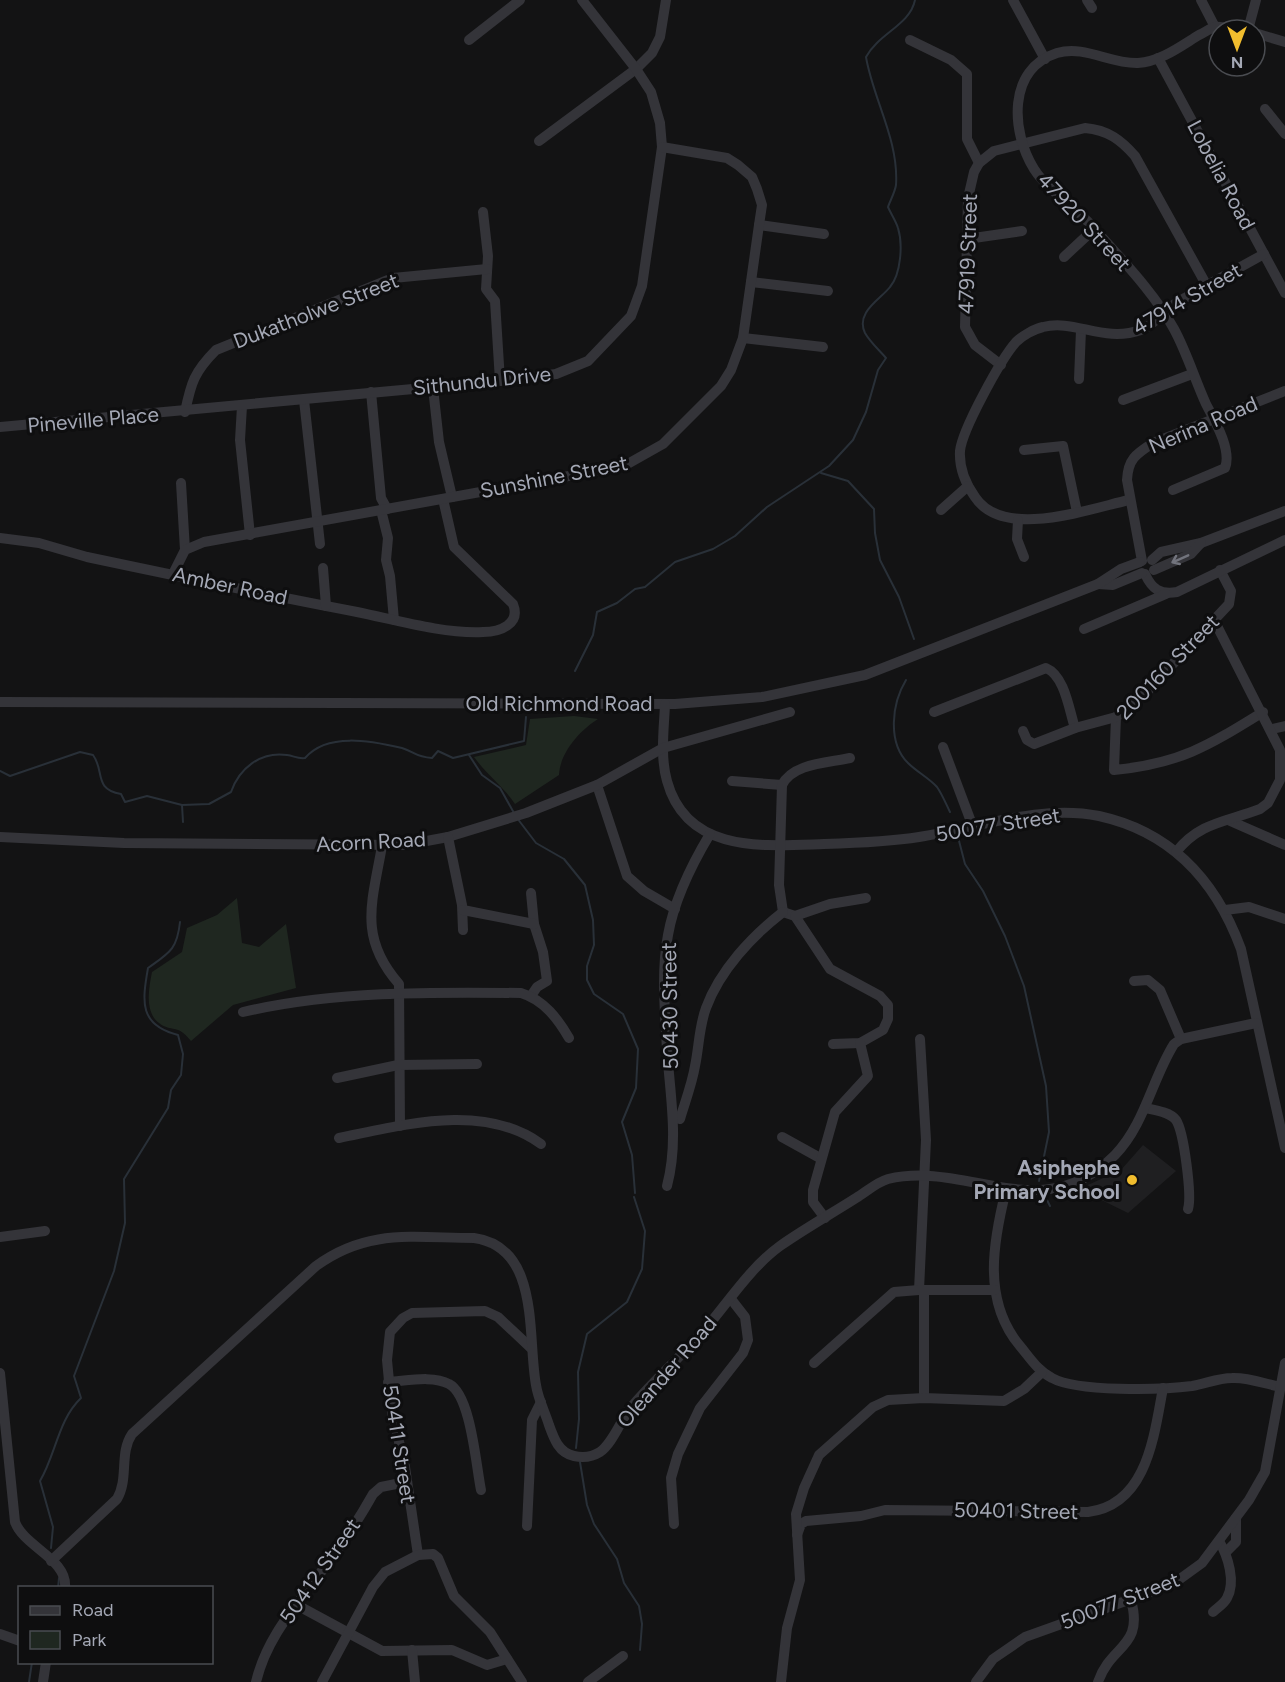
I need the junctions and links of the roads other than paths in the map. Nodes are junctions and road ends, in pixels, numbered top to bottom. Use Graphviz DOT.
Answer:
graph roads {
  1 [pos="520,0"];
  2 [pos="582,0"];
  3 [pos="666,0"];
  4 [pos="1014,0"];
  5 [pos="1201,0"];
  6 [pos="1256,0"];
  7 [pos="1210,18"];
  8 [pos="1251,18"];
  9 [pos="1207,31"];
  10 [pos="1267,37"];
  11 [pos="469,40"];
  12 [pos="910,40"];
  13 [pos="1285,42"];
  14 [pos="1158,58"];
  15 [pos="1045,59"];
  16 [pos="636,69"];
  17 [pos="1265,109"];
  18 [pos="1285,134"];
  19 [pos="539,141"];
  20 [pos="1024,141"];
  21 [pos="662,147"];
  22 [pos="979,164"];
  23 [pos="483,212"];
  24 [pos="759,225"];
  25 [pos="1094,229"];
  26 [pos="1022,231"];
  27 [pos="824,234"];
  28 [pos="967,239"];
  29 [pos="1264,254"];
  30 [pos="1064,257"];
  31 [pos="487,269"];
  32 [pos="751,282"];
  33 [pos="1207,286"];
  34 [pos="828,291"];
  35 [pos="1285,292"];
  36 [pos="1163,312"];
  37 [pos="1081,330"];
  38 [pos="743,339"];
  39 [pos="823,346"];
  40 [pos="1001,364"];
  41 [pos="1192,374"];
  42 [pos="1079,379"];
  43 [pos="500,381"];
  44 [pos="433,388"];
  45 [pos="1285,391"];
  46 [pos="371,392"];
  47 [pos="303,400"];
  48 [pos="1123,400"];
  49 [pos="242,406"];
  50 [pos="185,412"];
  51 [pos="1214,420"];
  52 [pos="0,427"];
  53 [pos="1024,450"];
  54 [pos="181,483"];
  55 [pos="968,486"];
  56 [pos="1173,490"];
  57 [pos="447,498"];
  58 [pos="1129,500"];
  59 [pos="384,509"];
  60 [pos="941,510"];
  61 [pos="1285,511"];
  62 [pos="1077,512"];
  63 [pos="1018,520"];
  64 [pos="319,522"];
  65 [pos="250,535"];
  66 [pos="0,538"];
  67 [pos="1285,540"];
  68 [pos="320,544"];
  69 [pos="185,550"];
  70 [pos="1024,557"];
  71 [pos="1147,566"];
  72 [pos="323,568"];
  73 [pos="1220,570"];
  74 [pos="173,574"];
  75 [pos="1161,592"];
  76 [pos="326,606"];
  77 [pos="394,620"];
  78 [pos="1214,620"];
  79 [pos="1084,629"];
  80 [pos="0,702"];
  81 [pos="665,704"];
  82 [pos="790,712"];
  83 [pos="934,712"];
  84 [pos="1263,712"];
  85 [pos="1116,717"];
  86 [pos="1285,726"];
  87 [pos="1075,728"];
  88 [pos="1023,731"];
  89 [pos="1277,737"];
  90 [pos="944,747"];
  91 [pos="663,748"];
  92 [pos="850,758"];
  93 [pos="732,781"];
  94 [pos="597,785"];
  95 [pos="782,785"];
  96 [pos="1228,820"];
  97 [pos="973,827"];
  98 [pos="710,834"];
  99 [pos="0,837"];
  100 [pos="448,837"];
  101 [pos="780,845"];
  102 [pos="1285,845"];
  103 [pos="382,846"];
  104 [pos="1176,852"];
  105 [pos="531,892"];
  106 [pos="866,898"];
  107 [pos="675,909"];
  108 [pos="463,910"];
  109 [pos="1225,910"];
  110 [pos="783,912"];
  111 [pos="795,916"];
  112 [pos="1285,919"];
  113 [pos="534,924"];
  114 [pos="463,930"];
  115 [pos="1134,981"];
  116 [pos="398,993"];
  117 [pos="531,996"];
  118 [pos="243,1011"];
  119 [pos="1256,1023"];
  120 [pos="569,1038"];
  121 [pos="920,1039"];
  122 [pos="1181,1039"];
  123 [pos="860,1043"];
  124 [pos="833,1044"];
  125 [pos="477,1064"];
  126 [pos="398,1065"];
  127 [pos="337,1078"];
  128 [pos="1145,1108"];
  129 [pos="677,1118"];
  130 [pos="400,1126"];
  131 [pos="782,1137"];
  132 [pos="339,1138"];
  133 [pos="541,1144"];
  134 [pos="1285,1148"];
  135 [pos="820,1158"];
  136 [pos="925,1177"];
  137 [pos="666,1186"];
  138 [pos="1006,1190"];
  139 [pos="1188,1209"];
  140 [pos="825,1218"];
  141 [pos="45,1231"];
  142 [pos="0,1237"];
  143 [pos="922,1290"];
  144 [pos="995,1290"];
  145 [pos="731,1299"];
  146 [pos="531,1348"];
  147 [pos="814,1363"];
  148 [pos="1285,1363"];
  149 [pos="1042,1372"];
  150 [pos="0,1373"];
  151 [pos="388,1382"];
  152 [pos="1281,1387"];
  153 [pos="1163,1388"];
  154 [pos="924,1398"];
  155 [pos="541,1402"];
  156 [pos="10,1466"];
  157 [pos="0,1476"];
  158 [pos="406,1482"];
  159 [pos="481,1490"];
  160 [pos="1236,1518"];
  161 [pos="674,1524"];
  162 [pos="527,1526"];
  163 [pos="796,1536"];
  164 [pos="1219,1541"];
  165 [pos="1226,1552"];
  166 [pos="418,1555"];
  167 [pos="51,1561"];
  168 [pos="65,1586"];
  169 [pos="1131,1600"];
  170 [pos="295,1604"];
  171 [pos="1213,1612"];
  172 [pos="350,1631"];
  173 [pos="0,1634"];
  174 [pos="18,1640"];
  175 [pos="412,1650"];
  176 [pos="622,1656"];
  177 [pos="507,1659"];
  178 [pos="46,1664"];
  179 [pos="43,1682"];
  180 [pos="256,1682"];
  181 [pos="322,1682"];
  182 [pos="415,1682"];
  183 [pos="522,1682"];
  184 [pos="588,1682"];
  185 [pos="781,1682"];
  186 [pos="976,1682"];
  187 [pos="1098,1682"];
  1 -- 11 [label="street"];
  2 -- 16 [label="street, Sithundu Drive"];
  3 -- 16 [label="street"];
  4 -- 15 [label="street"];
  5 -- 7 [label="street"];
  6 -- 8 [label="street"];
  9 -- 14 [label="street"];
  10 -- 13 [label="street"];
  12 -- 22 [label="street"];
  14 -- 15 [label="street"];
  14 -- 29 [label="street, Lobelia Road"];
  15 -- 20 [label="street, 47920 Street"];
  16 -- 19 [label="street"];
  16 -- 21 [label="street, Sithundu Drive"];
  17 -- 18 [label="street"];
  20 -- 22 [label="street, 47919 Street"];
  20 -- 25 [label="street, 47920 Street"];
  20 -- 33 [label="street, 47919 Street"];
  21 -- 24 [label="street, Sunshine Street"];
  21 -- 43 [label="street, Sithundu Drive"];
  22 -- 28 [label="street, 47919 Street"];
  23 -- 31 [label="street"];
  24 -- 27 [label="street"];
  24 -- 32 [label="street, Sunshine Street"];
  25 -- 30 [label="street"];
  25 -- 36 [label="street, 47920 Street"];
  26 -- 28 [label="street"];
  28 -- 40 [label="street, 47919 Street"];
  29 -- 33 [label="street, 47914 Street"];
  29 -- 35 [label="street, Lobelia Road"];
  31 -- 43 [label="street"];
  31 -- 50 [label="street, Dukatholwe Street"];
  32 -- 34 [label="street"];
  32 -- 38 [label="street, Sunshine Street"];
  33 -- 36 [label="street, 47914 Street"];
  36 -- 37 [label="street, 47914 Street"];
  36 -- 41 [label="street, 47920 Street"];
  37 -- 40 [label="street, 47914 Street"];
  37 -- 42 [label="street"];
  38 -- 39 [label="street"];
  38 -- 57 [label="street, Sunshine Street"];
  40 -- 55 [label="street, 47914 Street"];
  41 -- 48 [label="street"];
  41 -- 51 [label="street, 47920 Street"];
  43 -- 44 [label="street, Sithundu Drive"];
  44 -- 46 [label="street, Sithundu Drive"];
  44 -- 57 [label="street"];
  45 -- 51 [label="street, Nerina Road"];
  46 -- 47 [label="street, Sithundu Drive"];
  46 -- 59 [label="street"];
  47 -- 49 [label="street, Sithundu Drive"];
  47 -- 64 [label="street"];
  49 -- 50 [label="street, Sithundu Drive"];
  49 -- 65 [label="street"];
  50 -- 52 [label="street, Pineville Place"];
  51 -- 56 [label="street, 47920 Street"];
  51 -- 58 [label="street, Nerina Road"];
  53 -- 62 [label="street"];
  54 -- 69 [label="street"];
  55 -- 60 [label="street"];
  55 -- 63 [label="street, 47914 Street"];
  57 -- 59 [label="street, Sunshine Street"];
  57 -- 77 [label="street, Amber Road"];
  58 -- 62 [label="street, 47914 Street"];
  58 -- 71 [label="street"];
  59 -- 64 [label="street, Sunshine Street"];
  59 -- 77 [label="street"];
  61 -- 71 [label="street, Old Richmond Road"];
  62 -- 63 [label="street, 47914 Street"];
  63 -- 70 [label="street"];
  64 -- 65 [label="street, Sunshine Street"];
  64 -- 68 [label="street"];
  65 -- 69 [label="street, Sunshine Street"];
  66 -- 74 [label="street, Amber Road"];
  67 -- 73 [label="street"];
  69 -- 74 [label="street"];
  71 -- 75 [label="street"];
  71 -- 81 [label="street, Old Richmond Road"];
  72 -- 76 [label="street"];
  73 -- 75 [label="street"];
  73 -- 78 [label="street, 200160 Street"];
  74 -- 76 [label="street, Amber Road"];
  75 -- 79 [label="street"];
  76 -- 77 [label="street, Amber Road"];
  78 -- 84 [label="street"];
  78 -- 85 [label="street, 200160 Street"];
  80 -- 81 [label="street, Old Richmond Road"];
  81 -- 91 [label="street, 50077 Street"];
  82 -- 91 [label="street, Acorn Road"];
  83 -- 87 [label="street"];
  84 -- 85 [label="street, 200160 Street"];
  84 -- 89 [label="street"];
  85 -- 87 [label="street"];
  86 -- 89 [label="street"];
  87 -- 88 [label="street"];
  89 -- 96 [label="street"];
  90 -- 97 [label="street"];
  91 -- 94 [label="street, Acorn Road"];
  91 -- 98 [label="street, 50077 Street"];
  92 -- 95 [label="street"];
  93 -- 95 [label="street"];
  94 -- 100 [label="street, Acorn Road"];
  94 -- 107 [label="street"];
  95 -- 101 [label="street"];
  96 -- 102 [label="street"];
  96 -- 104 [label="street"];
  97 -- 101 [label="street, 50077 Street"];
  97 -- 104 [label="street, 50077 Street"];
  98 -- 101 [label="street, 50077 Street"];
  98 -- 107 [label="street, 50430 Street"];
  99 -- 103 [label="street, Acorn Road"];
  100 -- 103 [label="street, Acorn Road"];
  100 -- 108 [label="street"];
  101 -- 110 [label="street"];
  103 -- 116 [label="street"];
  104 -- 109 [label="street, 50077 Street"];
  105 -- 113 [label="street"];
  106 -- 111 [label="street"];
  107 -- 129 [label="street, 50430 Street"];
  108 -- 113 [label="street"];
  108 -- 114 [label="street"];
  109 -- 112 [label="street"];
  109 -- 119 [label="street, 50077 Street"];
  110 -- 111 [label="street"];
  110 -- 129 [label="street"];
  111 -- 123 [label="street"];
  113 -- 117 [label="street"];
  115 -- 122 [label="street"];
  116 -- 117 [label="street"];
  116 -- 118 [label="street"];
  116 -- 126 [label="street"];
  117 -- 120 [label="street"];
  119 -- 122 [label="street"];
  119 -- 134 [label="street, 50077 Street"];
  121 -- 136 [label="street"];
  122 -- 128 [label="street, Oleander Road"];
  123 -- 124 [label="street"];
  123 -- 135 [label="street"];
  125 -- 126 [label="street"];
  126 -- 127 [label="street"];
  126 -- 130 [label="street"];
  128 -- 138 [label="street, Oleander Road"];
  128 -- 139 [label="street"];
  129 -- 137 [label="street, 50430 Street"];
  130 -- 132 [label="street"];
  130 -- 133 [label="street"];
  131 -- 135 [label="street"];
  135 -- 140 [label="street"];
  136 -- 138 [label="street, Oleander Road"];
  136 -- 140 [label="street, Oleander Road"];
  136 -- 143 [label="street"];
  138 -- 144 [label="street"];
  140 -- 145 [label="street, Oleander Road"];
  141 -- 142 [label="street"];
  143 -- 144 [label="street"];
  143 -- 147 [label="street"];
  143 -- 154 [label="street"];
  144 -- 149 [label="street"];
  145 -- 155 [label="street, Oleander Road"];
  145 -- 161 [label="street"];
  146 -- 151 [label="street, 50411 Street"];
  146 -- 155 [label="street, Oleander Road"];
  146 -- 167 [label="street, Oleander Road"];
  148 -- 152 [label="street, 50077 Street"];
  149 -- 153 [label="street"];
  149 -- 154 [label="street"];
  150 -- 156 [label="street"];
  151 -- 158 [label="street, 50411 Street"];
  151 -- 159 [label="street"];
  152 -- 153 [label="street"];
  152 -- 160 [label="street, 50077 Street"];
  153 -- 163 [label="street, 50401 Street"];
  154 -- 163 [label="street"];
  155 -- 162 [label="street"];
  156 -- 157 [label="street"];
  156 -- 167 [label="street"];
  158 -- 166 [label="street, 50411 Street"];
  158 -- 170 [label="street, 50412 Street"];
  160 -- 164 [label="street, 50077 Street"];
  160 -- 165 [label="street"];
  163 -- 185 [label="street"];
  164 -- 165 [label="street"];
  164 -- 169 [label="street, 50077 Street"];
  165 -- 171 [label="street"];
  166 -- 172 [label="street"];
  166 -- 177 [label="street"];
  167 -- 168 [label="street"];
  169 -- 186 [label="street, 50077 Street"];
  169 -- 187 [label="street"];
  170 -- 172 [label="street"];
  170 -- 180 [label="street, 50412 Street"];
  172 -- 175 [label="street"];
  172 -- 181 [label="street"];
  173 -- 174 [label="street"];
  175 -- 177 [label="street"];
  175 -- 182 [label="street"];
  176 -- 184 [label="street"];
  177 -- 183 [label="street"];
  178 -- 179 [label="street"];
}
